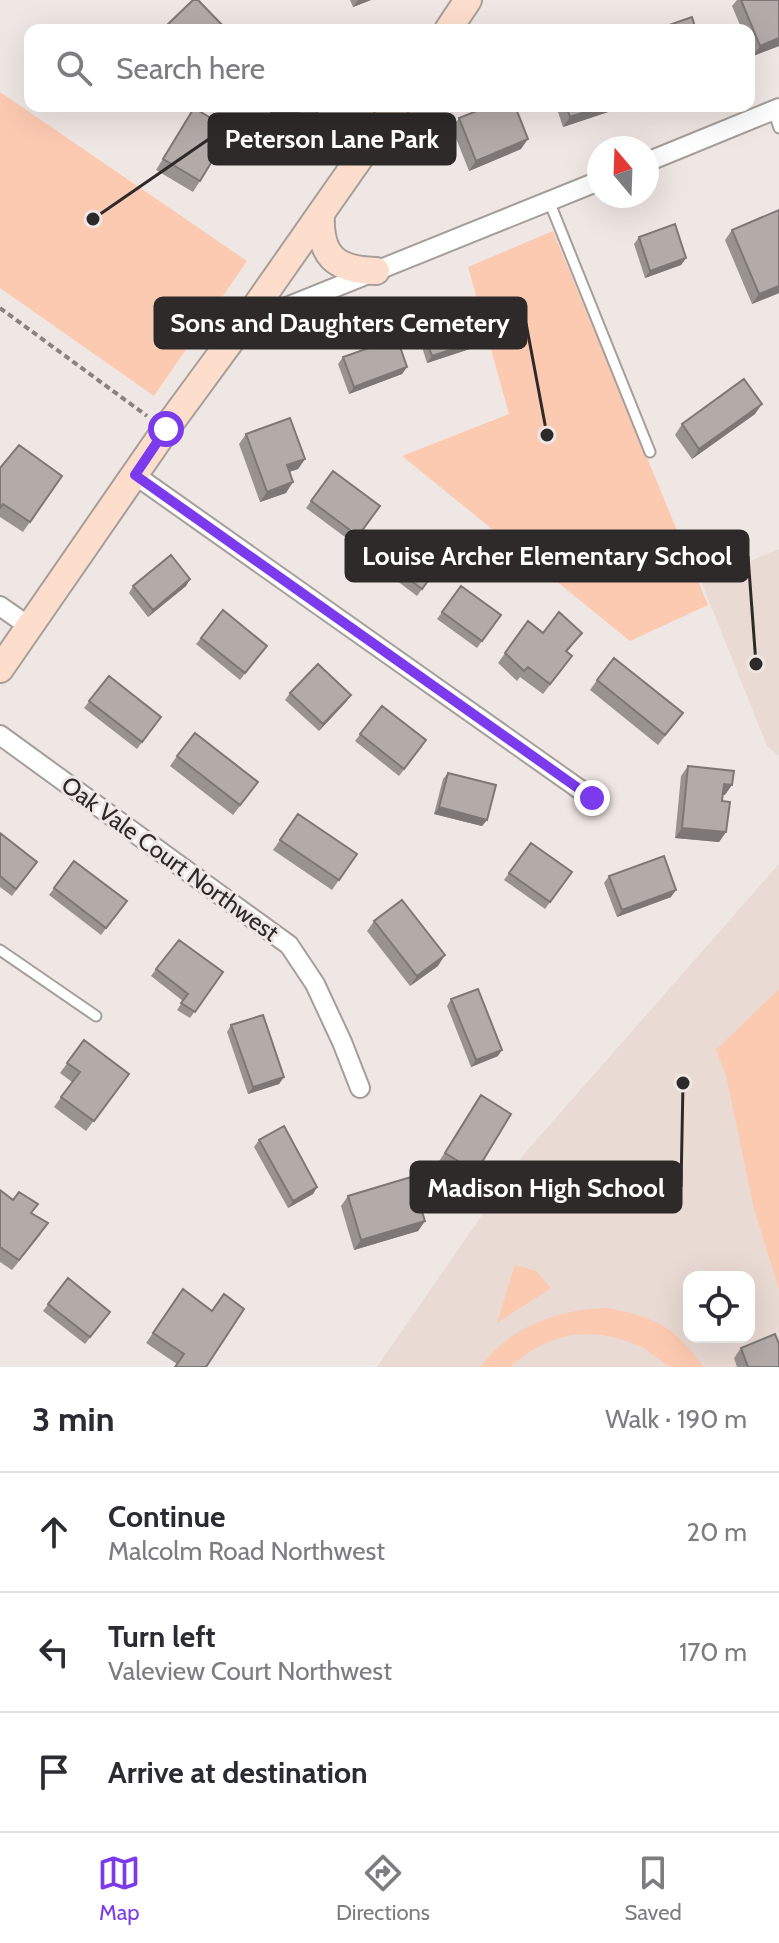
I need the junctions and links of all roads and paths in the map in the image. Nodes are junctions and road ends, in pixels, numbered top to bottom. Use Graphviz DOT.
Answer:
graph roads {
  1 [pos="468,0"];
  2 [pos="452,24"];
  3 [pos="392,112"];
  4 [pos="777,115"];
  5 [pos="659,158"];
  6 [pos="587,186"];
  7 [pos="549,201"];
  8 [pos="321,213"];
  9 [pos="376,271"];
  10 [pos="0,308"];
  11 [pos="242,326"];
  12 [pos="166,429"];
  13 [pos="650,452"];
  14 [pos="135,475"];
  15 [pos="0,606"];
  16 [pos="30,627"];
  17 [pos="0,669"];
  18 [pos="0,735"];
  19 [pos="592,798"];
  20 [pos="0,950"];
  21 [pos="96,1016"];
  22 [pos="360,1088"];
  1 -- 2 [label="main road"];
  3 -- 8 [label="main road"];
  4 -- 5 [label="street"];
  6 -- 7 [label="street"];
  7 -- 9 [label="street"];
  7 -- 13 [label="lane"];
  8 -- 9 [label="main road"];
  8 -- 11 [label="main road"];
  9 -- 11 [label="street"];
  10 -- 12 [label="path"];
  11 -- 12 [label="main road"];
  12 -- 14 [label="main road"];
  14 -- 16 [label="main road"];
  14 -- 19 [label="street"];
  15 -- 16 [label="street"];
  16 -- 17 [label="main road"];
  18 -- 22 [label="street, Oak Vale Court Northwest"];
  20 -- 21 [label="lane"];
}
